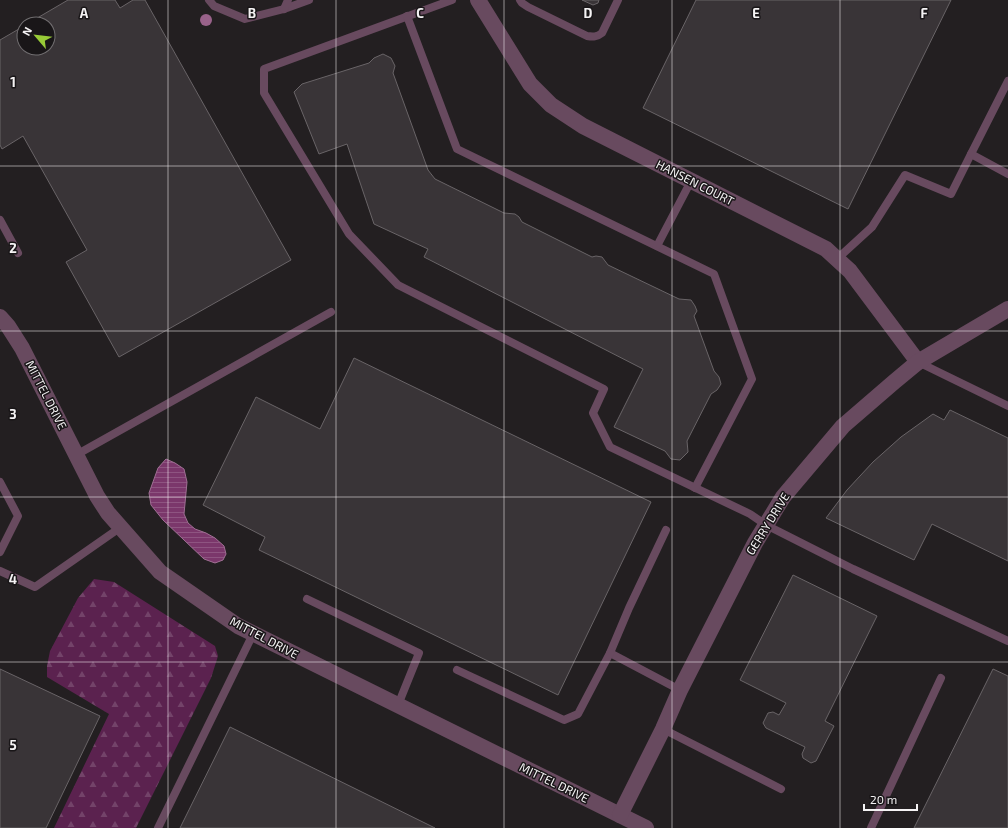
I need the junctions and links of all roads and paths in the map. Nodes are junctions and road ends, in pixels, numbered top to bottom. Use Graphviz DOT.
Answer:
graph roads {
  1 [pos="209,0"];
  2 [pos="288,0"];
  3 [pos="310,0"];
  4 [pos="452,0"];
  5 [pos="478,0"];
  6 [pos="520,0"];
  7 [pos="618,0"];
  8 [pos="284,9"];
  9 [pos="407,16"];
  10 [pos="1008,81"];
  11 [pos="971,154"];
  12 [pos="1008,174"];
  13 [pos="691,181"];
  14 [pos="0,220"];
  15 [pos="657,246"];
  16 [pos="18,253"];
  17 [pos="837,259"];
  18 [pos="1008,309"];
  19 [pos="331,312"];
  20 [pos="0,317"];
  21 [pos="918,362"];
  22 [pos="1008,406"];
  23 [pos="76,455"];
  24 [pos="0,482"];
  25 [pos="696,488"];
  26 [pos="766,525"];
  27 [pos="121,527"];
  28 [pos="666,530"];
  29 [pos="0,552"];
  30 [pos="0,571"];
  31 [pos="307,599"];
  32 [pos="253,634"];
  33 [pos="1008,641"];
  34 [pos="610,652"];
  35 [pos="457,670"];
  36 [pos="941,678"];
  37 [pos="680,690"];
  38 [pos="398,705"];
  39 [pos="663,729"];
  40 [pos="781,790"];
  41 [pos="620,815"];
  42 [pos="158,828"];
  43 [pos="646,828"];
  44 [pos="871,828"];
  1 -- 8 [label="lane"];
  2 -- 8 [label="lane"];
  3 -- 8 [label="lane"];
  4 -- 9 [label="lane"];
  5 -- 13 [label="street, HANSEN COURT"];
  6 -- 7 [label="lane"];
  9 -- 15 [label="lane"];
  9 -- 25 [label="lane"];
  10 -- 11 [label="lane"];
  11 -- 12 [label="lane"];
  11 -- 17 [label="lane"];
  13 -- 15 [label="lane"];
  13 -- 17 [label="street, HANSEN COURT"];
  14 -- 16 [label="lane"];
  15 -- 25 [label="lane"];
  17 -- 21 [label="street, HANSEN COURT"];
  18 -- 21 [label="street, GERRY DRIVE"];
  19 -- 23 [label="lane"];
  20 -- 23 [label="street, MITTEL DRIVE"];
  21 -- 22 [label="lane"];
  21 -- 26 [label="street, GERRY DRIVE"];
  23 -- 27 [label="street, MITTEL DRIVE"];
  24 -- 29 [label="lane"];
  25 -- 26 [label="lane"];
  26 -- 33 [label="lane"];
  26 -- 37 [label="street, GERRY DRIVE"];
  27 -- 30 [label="lane"];
  27 -- 32 [label="street, MITTEL DRIVE"];
  28 -- 34 [label="lane"];
  31 -- 38 [label="lane"];
  32 -- 38 [label="street, MITTEL DRIVE"];
  32 -- 42 [label="lane"];
  34 -- 35 [label="lane"];
  34 -- 37 [label="lane"];
  36 -- 44 [label="lane"];
  37 -- 39 [label="street, GERRY DRIVE"];
  38 -- 41 [label="street, MITTEL DRIVE"];
  39 -- 40 [label="lane"];
  39 -- 41 [label="street, GERRY DRIVE"];
  41 -- 43 [label="street, MITTEL DRIVE"];
}
